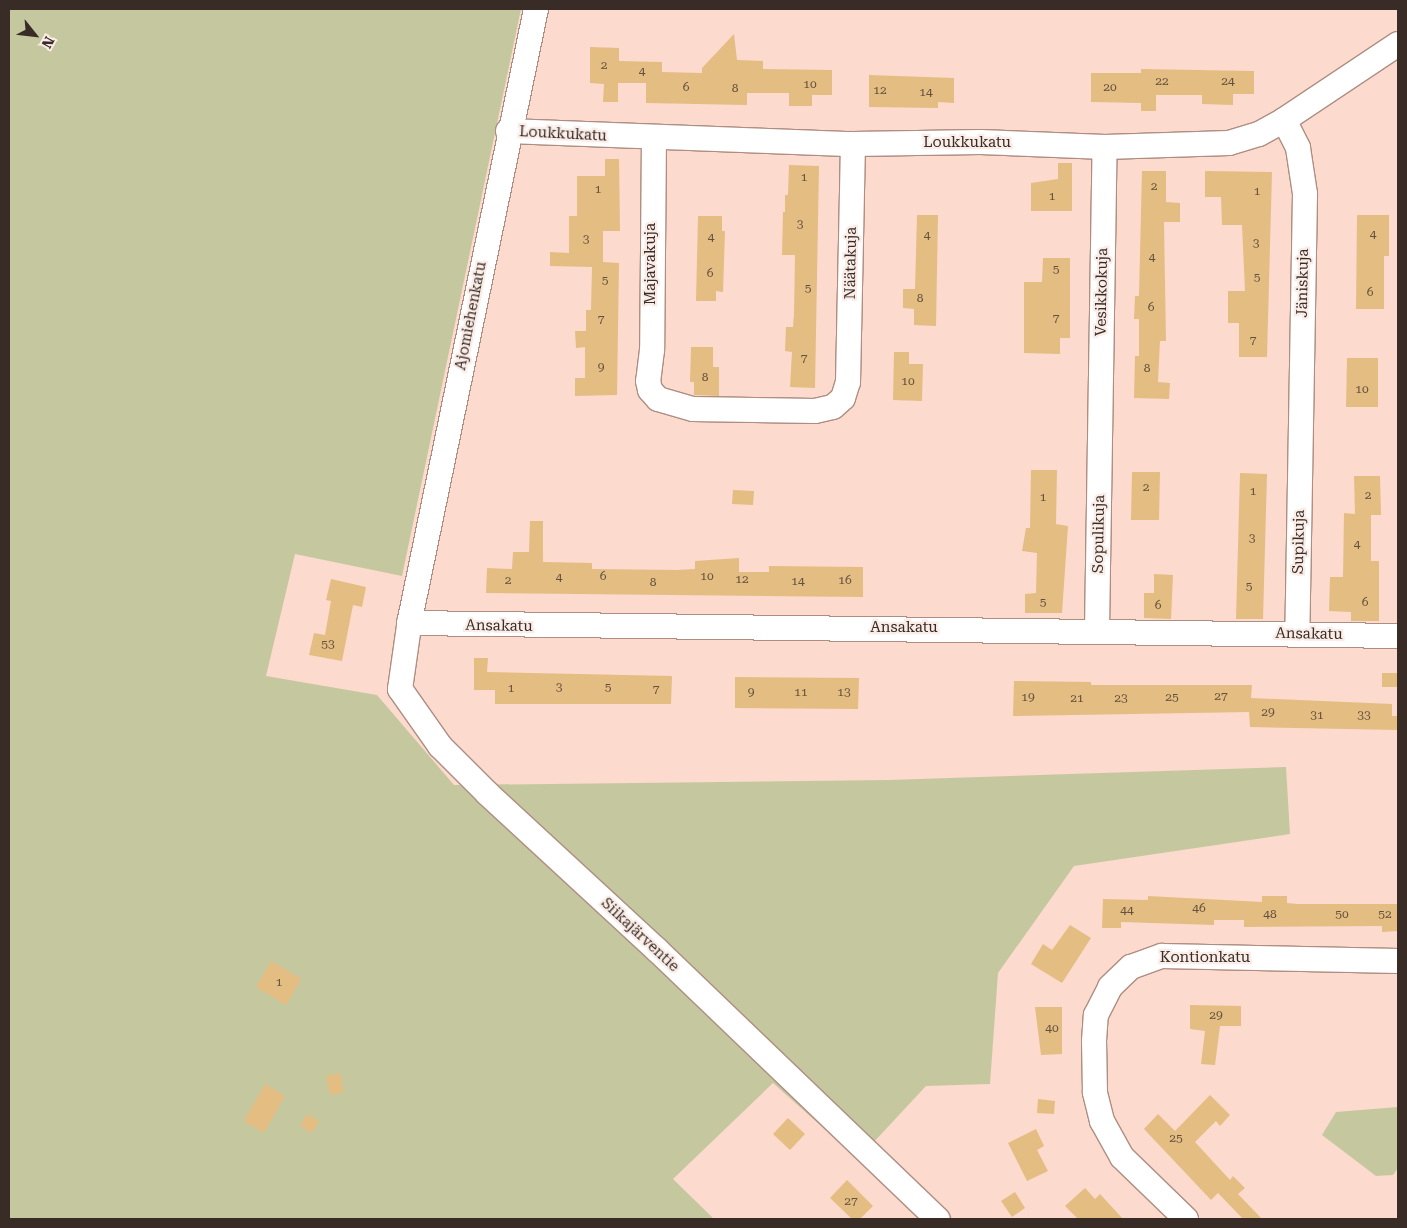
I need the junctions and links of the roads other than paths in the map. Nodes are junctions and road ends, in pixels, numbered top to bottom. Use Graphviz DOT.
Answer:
graph roads {
  1 [pos="536,9"];
  2 [pos="1398,44"];
  3 [pos="1284,120"];
  4 [pos="508,131"];
  5 [pos="654,137"];
  6 [pos="853,144"];
  7 [pos="1105,147"];
  8 [pos="848,382"];
  9 [pos="1100,438"];
  10 [pos="1300,450"];
  11 [pos="409,623"];
  12 [pos="1098,630"];
  13 [pos="1297,634"];
  14 [pos="1398,636"];
  15 [pos="1398,961"];
  16 [pos="938,1219"];
  17 [pos="1186,1219"];
  1 -- 4 [label="street, Ajomiehenkatu"];
  2 -- 3 [label="street, Loukkukatu"];
  3 -- 7 [label="street, Loukkukatu"];
  3 -- 10 [label="street, Jäniskuja"];
  4 -- 5 [label="street, Loukkukatu"];
  4 -- 11 [label="street, Ajomiehenkatu"];
  5 -- 6 [label="street, Loukkukatu"];
  5 -- 8 [label="street, Majavakuja"];
  6 -- 7 [label="street, Loukkukatu"];
  6 -- 8 [label="street, Näätakuja"];
  7 -- 9 [label="street, Vesikkokuja"];
  9 -- 12 [label="street, Sopulikuja"];
  10 -- 13 [label="street, Supikuja"];
  11 -- 12 [label="street, Ansakatu"];
  11 -- 16 [label="street, Siikajärventie"];
  12 -- 13 [label="street, Ansakatu"];
  13 -- 14 [label="street, Ansakatu"];
  15 -- 17 [label="street, Kontionkatu"];
}
